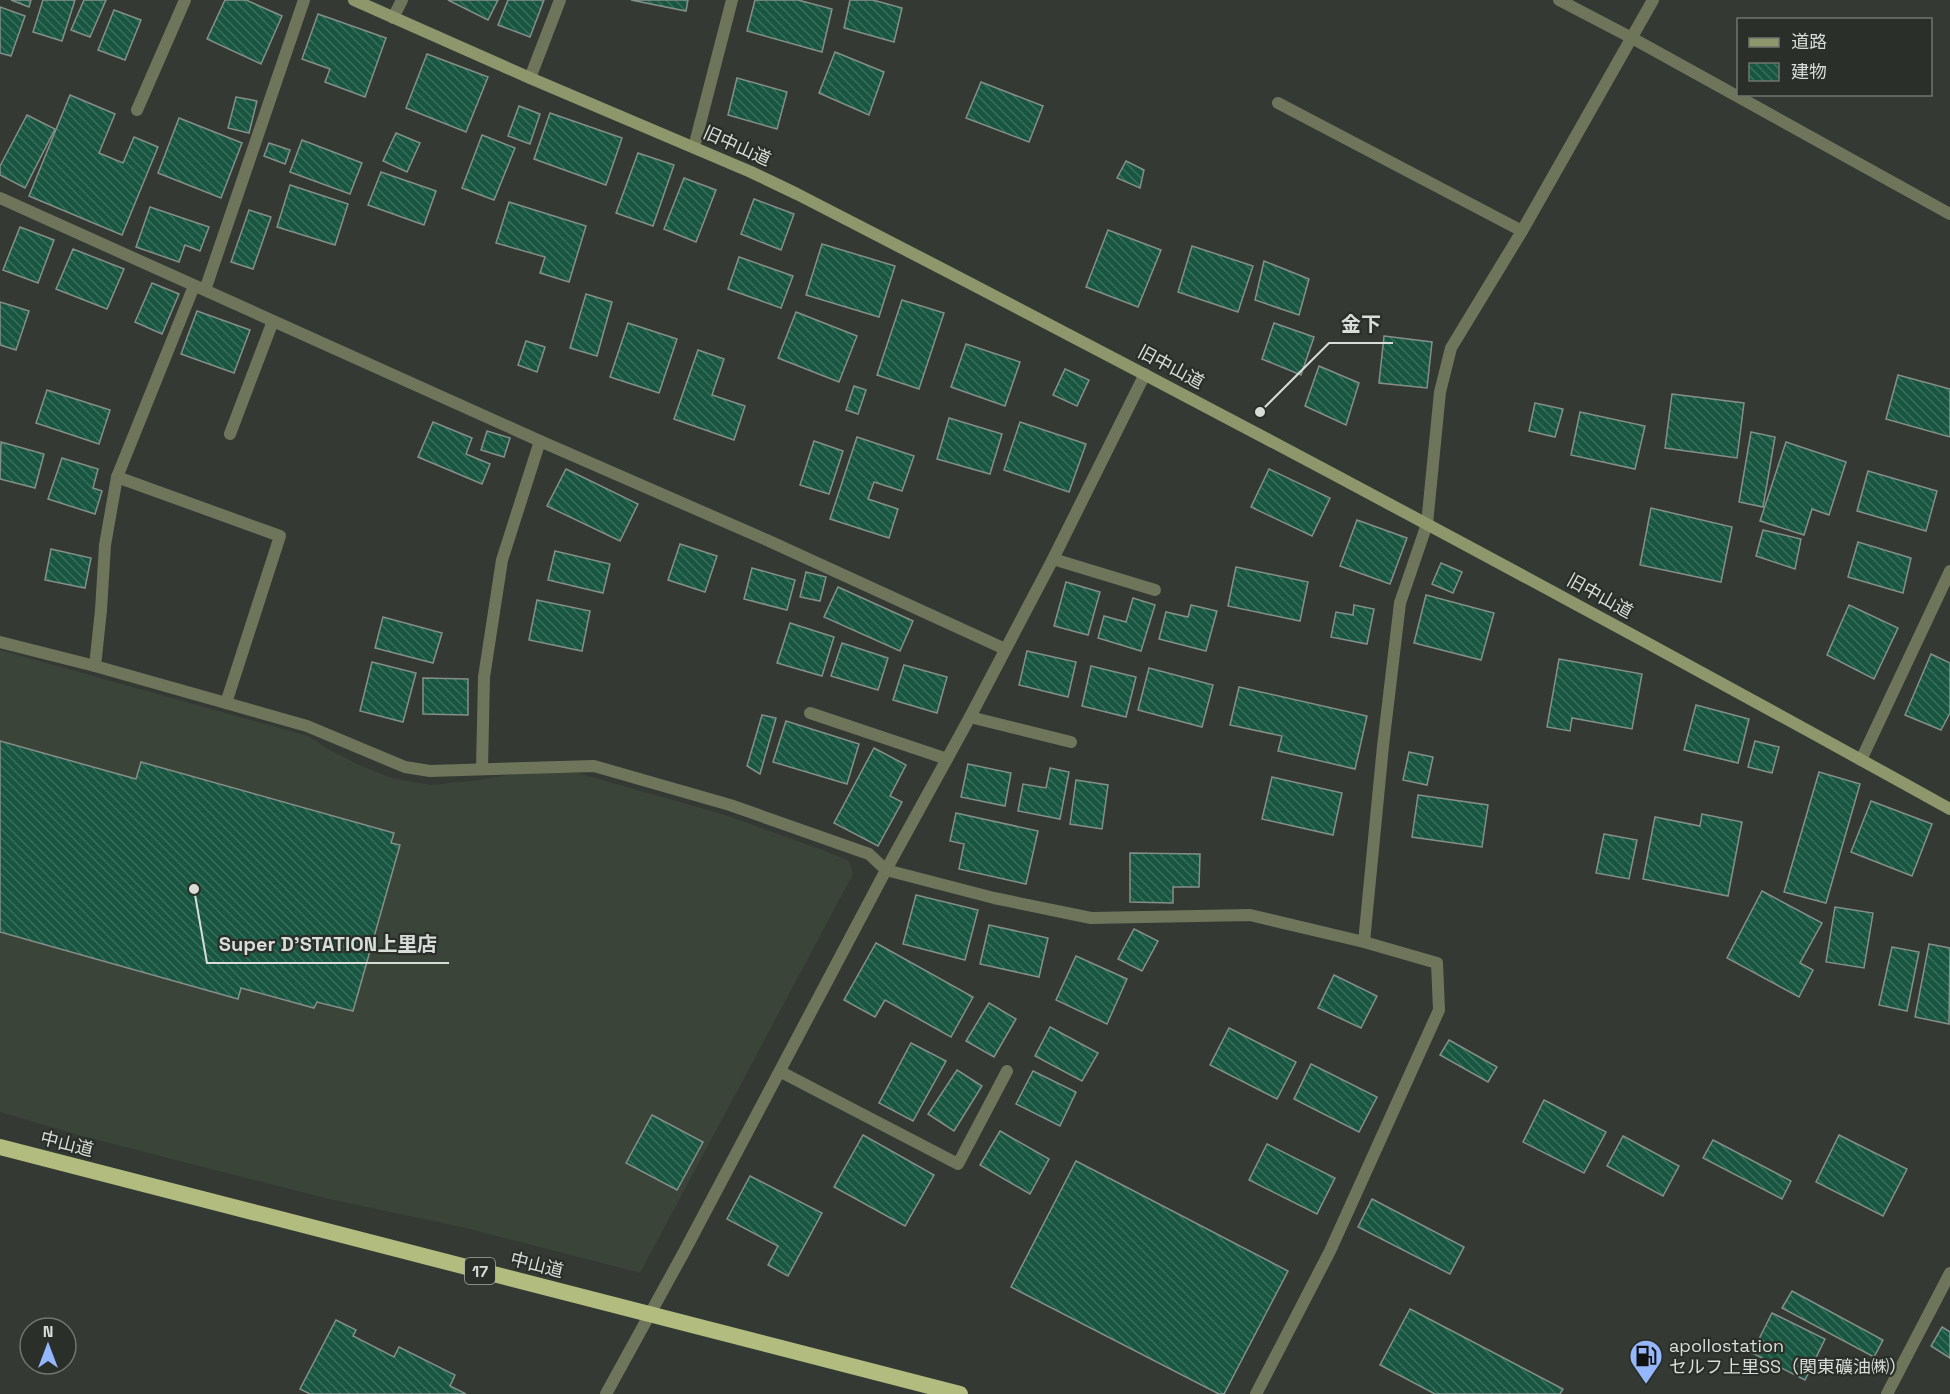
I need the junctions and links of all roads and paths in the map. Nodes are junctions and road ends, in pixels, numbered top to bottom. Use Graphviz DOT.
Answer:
graph roads {
  1 [pos="185,0"];
  2 [pos="304,0"];
  3 [pos="354,0"];
  4 [pos="402,0"];
  5 [pos="560,0"];
  6 [pos="732,0"];
  7 [pos="1559,0"];
  8 [pos="1653,0"];
  9 [pos="393,18"];
  10 [pos="1632,38"];
  11 [pos="530,78"];
  12 [pos="1278,103"];
  13 [pos="137,110"];
  14 [pos="694,147"];
  15 [pos="0,198"];
  16 [pos="1950,214"];
  17 [pos="1522,231"];
  18 [pos="200,288"];
  19 [pos="273,321"];
  20 [pos="1145,374"];
  21 [pos="230,434"];
  22 [pos="540,441"];
  23 [pos="117,477"];
  24 [pos="1427,524"];
  25 [pos="1053,559"];
  26 [pos="1950,571"];
  27 [pos="1155,590"];
  28 [pos="0,642"];
  29 [pos="1005,649"];
  30 [pos="95,666"];
  31 [pos="226,703"];
  32 [pos="810,713"];
  33 [pos="970,717"];
  34 [pos="1071,742"];
  35 [pos="947,759"];
  36 [pos="1861,760"];
  37 [pos="482,769"];
  38 [pos="1950,809"];
  39 [pos="886,870"];
  40 [pos="1364,942"];
  41 [pos="1007,1071"];
  42 [pos="781,1072"];
  43 [pos="0,1147"];
  44 [pos="1950,1274"];
  45 [pos="649,1314"];
  46 [pos="606,1394"];
  47 [pos="960,1394"];
  48 [pos="1256,1394"];
  49 [pos="1887,1394"];
  1 -- 13 [label="street"];
  2 -- 18 [label="street"];
  3 -- 9 [label="main road, 旧中山道"];
  4 -- 9 [label="street"];
  5 -- 11 [label="street"];
  6 -- 14 [label="street"];
  7 -- 10 [label="street"];
  8 -- 10 [label="street"];
  9 -- 11 [label="main road, 旧中山道"];
  10 -- 16 [label="street"];
  10 -- 17 [label="street"];
  11 -- 14 [label="main road, 旧中山道"];
  12 -- 17 [label="street"];
  14 -- 20 [label="main road, 旧中山道"];
  15 -- 18 [label="street"];
  17 -- 24 [label="street"];
  18 -- 19 [label="street"];
  18 -- 23 [label="street"];
  19 -- 21 [label="street"];
  19 -- 22 [label="street"];
  20 -- 24 [label="main road, 旧中山道"];
  20 -- 25 [label="street"];
  22 -- 29 [label="street"];
  22 -- 37 [label="street"];
  23 -- 30 [label="street"];
  23 -- 31 [label="street"];
  24 -- 36 [label="main road, 旧中山道"];
  24 -- 40 [label="street"];
  25 -- 27 [label="street"];
  25 -- 29 [label="street"];
  26 -- 36 [label="street"];
  28 -- 30 [label="street"];
  29 -- 33 [label="street"];
  30 -- 31 [label="street"];
  31 -- 37 [label="street"];
  32 -- 35 [label="street"];
  33 -- 34 [label="street"];
  33 -- 35 [label="street"];
  35 -- 39 [label="street"];
  36 -- 38 [label="main road, 旧中山道"];
  37 -- 39 [label="street"];
  39 -- 40 [label="street"];
  39 -- 42 [label="street"];
  40 -- 48 [label="street"];
  41 -- 42 [label="street"];
  42 -- 45 [label="street"];
  43 -- 45 [label="highway, 中山道 / 17"];
  44 -- 49 [label="street"];
  45 -- 46 [label="street"];
  45 -- 47 [label="highway, 中山道 / 17"];
}
